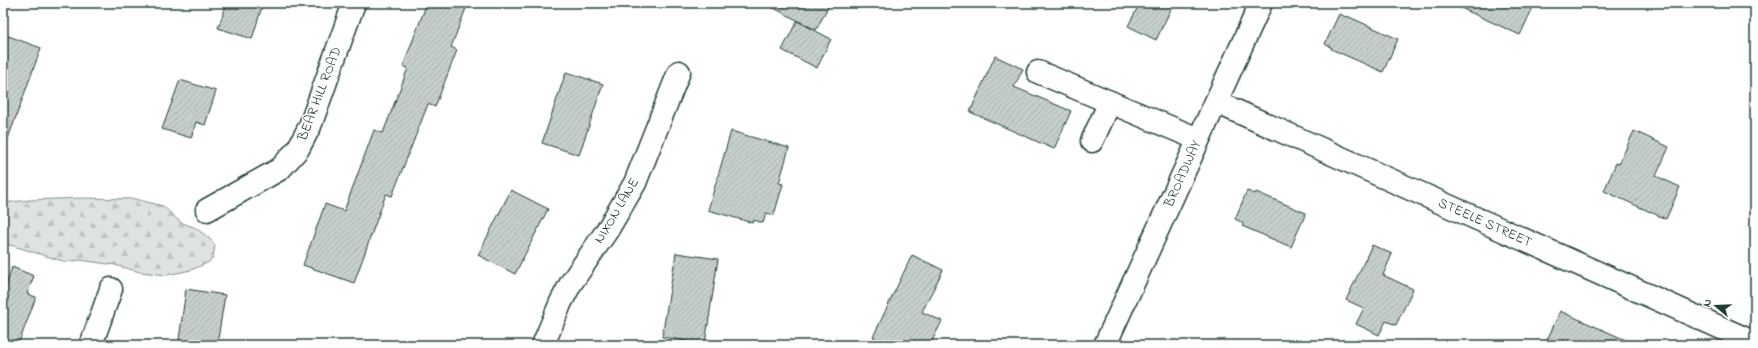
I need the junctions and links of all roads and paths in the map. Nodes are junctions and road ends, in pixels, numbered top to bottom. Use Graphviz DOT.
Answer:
graph roads {
  1 [pos="354,3"];
  2 [pos="1261,3"];
  3 [pos="679,72"];
  4 [pos="1038,72"];
  5 [pos="1110,102"];
  6 [pos="1216,102"];
  7 [pos="1198,140"];
  8 [pos="1092,141"];
  9 [pos="207,210"];
  10 [pos="111,289"];
  11 [pos="1755,343"];
  12 [pos="91,345"];
  13 [pos="543,345"];
  14 [pos="1105,345"];
  1 -- 9 [label="street, BEAR HILL ROAD"];
  2 -- 6 [label="street, BROADWAY"];
  3 -- 13 [label="street, NIXON LANE"];
  4 -- 5 [label="street"];
  5 -- 7 [label="street"];
  5 -- 8 [label="street"];
  6 -- 7 [label="street, BROADWAY"];
  6 -- 11 [label="street, STEELE STREET"];
  7 -- 14 [label="street, BROADWAY"];
  10 -- 12 [label="street"];
}
